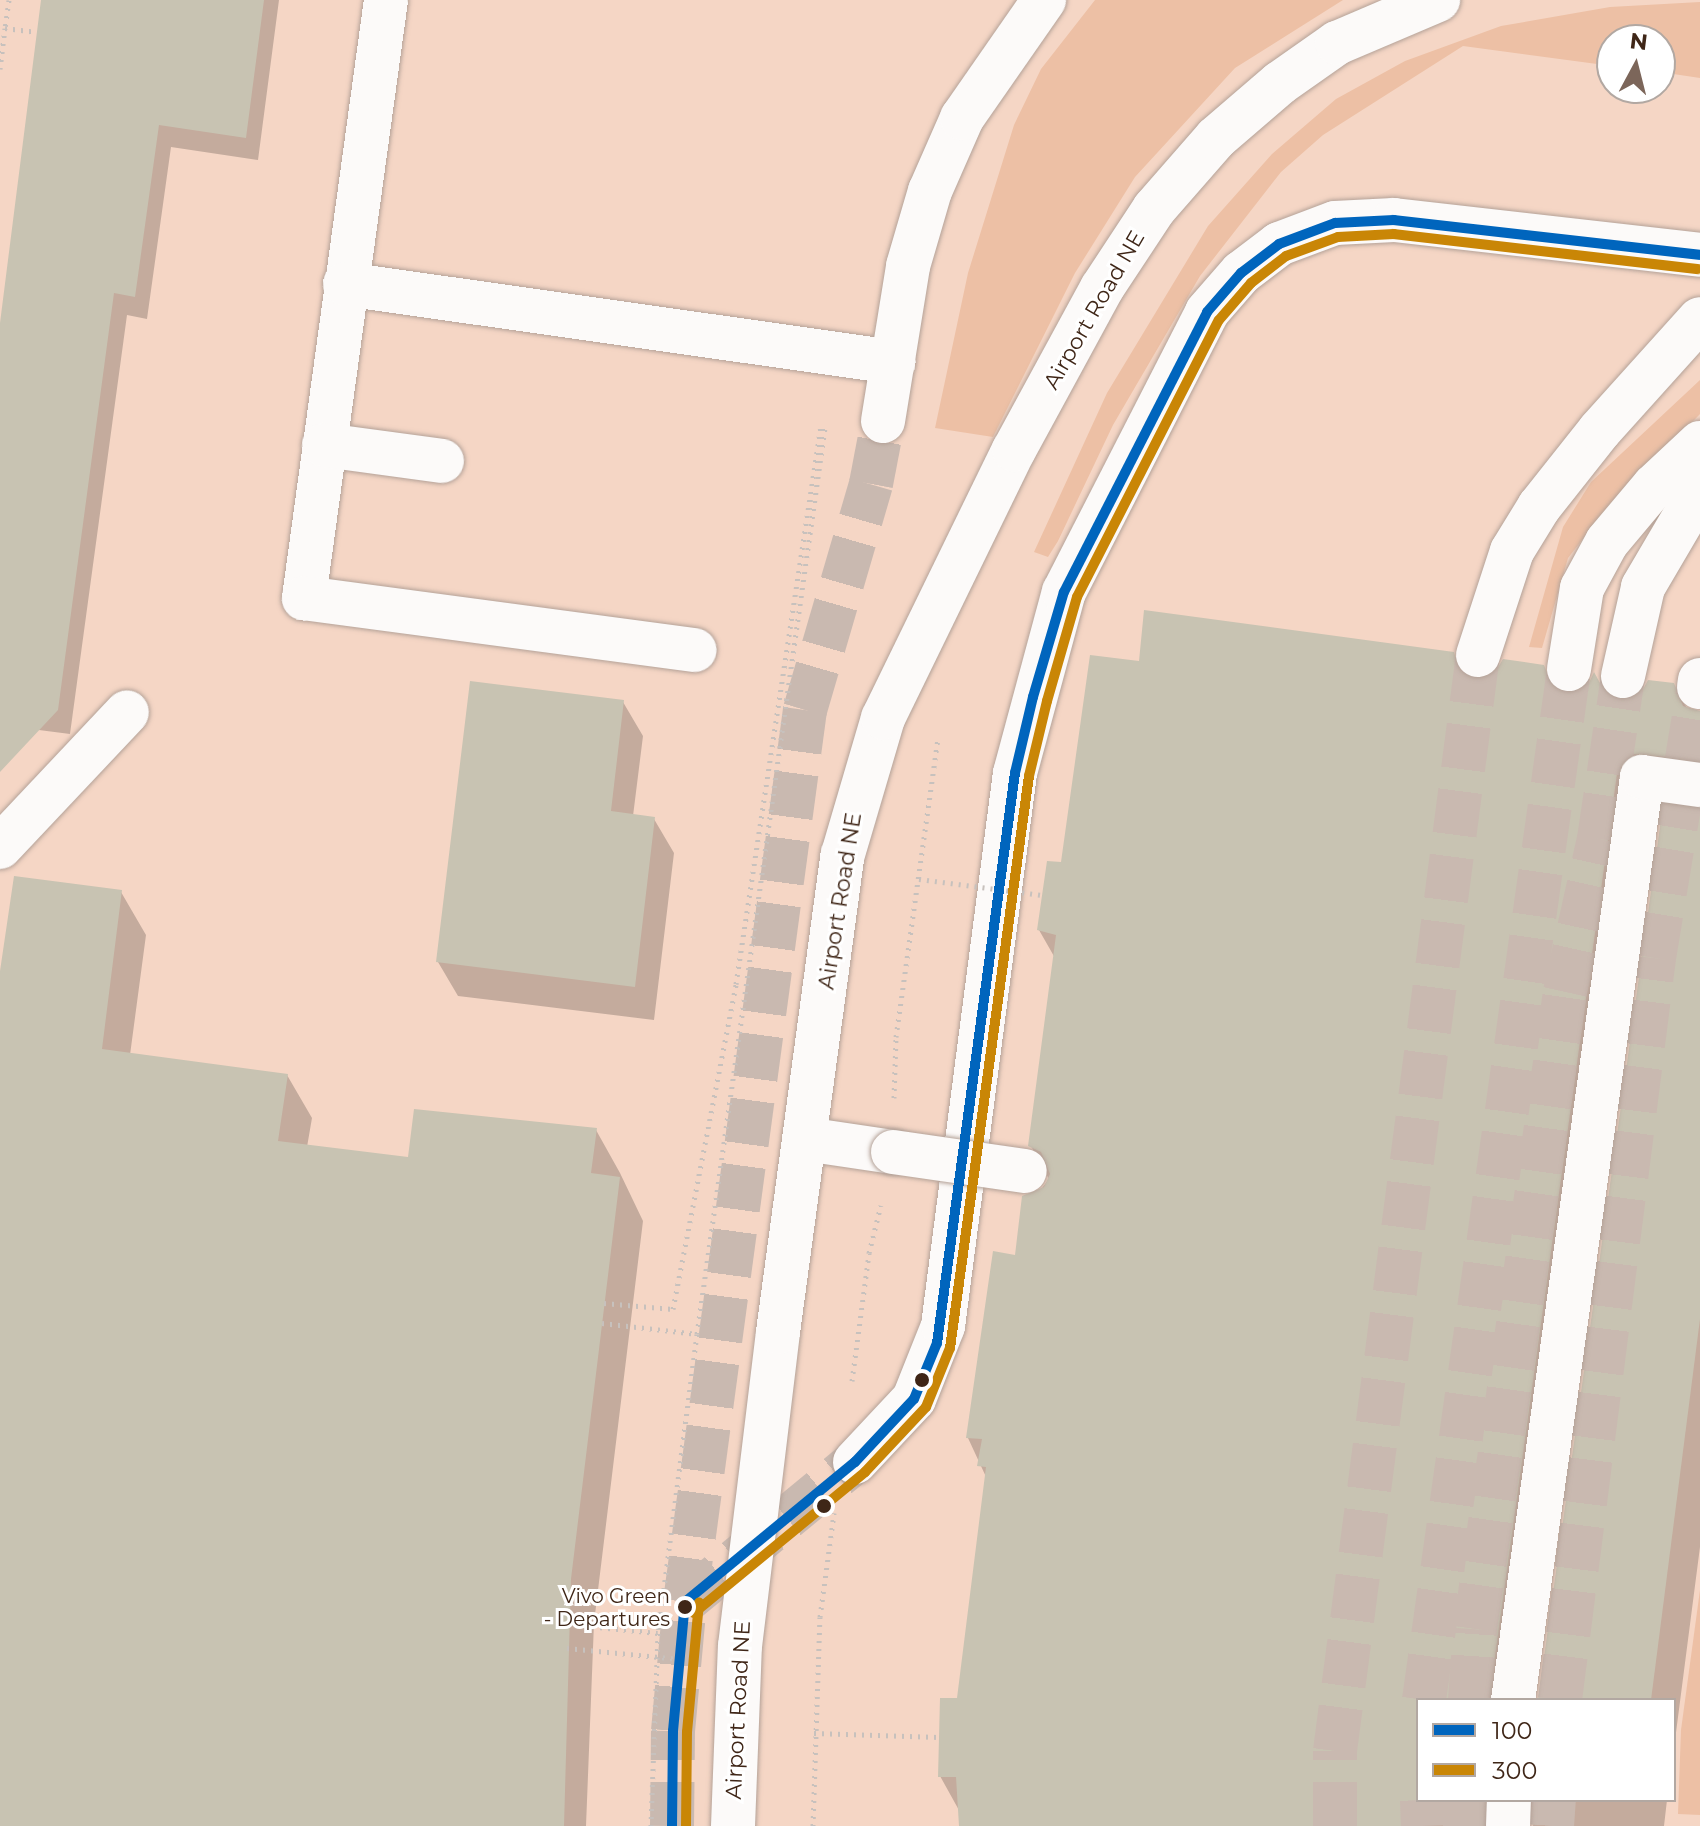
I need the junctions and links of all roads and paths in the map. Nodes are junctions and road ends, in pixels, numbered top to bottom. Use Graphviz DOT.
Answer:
graph roads {
  1 [pos="9,0"];
  2 [pos="386,0"];
  3 [pos="1438,0"];
  4 [pos="1031,9"];
  5 [pos="5,28"];
  6 [pos="37,32"];
  7 [pos="0,69"];
  8 [pos="1700,255"];
  9 [pos="345,284"];
  10 [pos="1700,319"];
  11 [pos="893,362"];
  12 [pos="883,421"];
  13 [pos="1700,443"];
  14 [pos="324,445"];
  15 [pos="442,461"];
  16 [pos="1700,490"];
  17 [pos="695,650"];
  18 [pos="1478,655"];
  19 [pos="1569,669"];
  20 [pos="1623,676"];
  21 [pos="127,712"];
  22 [pos="939,731"];
  23 [pos="1700,785"];
  24 [pos="0,847"];
  25 [pos="919,879"];
  26 [pos="1042,895"];
  27 [pos="894,1099"];
  28 [pos="805,1139"];
  29 [pos="1025,1171"];
  30 [pos="604,1303"];
  31 [pos="602,1323"];
  32 [pos="697,1334"];
  33 [pos="855,1462"];
  34 [pos="568,1624"];
  35 [pos="658,1633"];
  36 [pos="567,1648"];
  37 [pos="679,1659"];
  38 [pos="1513,1698"];
  39 [pos="814,1733"];
  40 [pos="939,1737"];
  41 [pos="1509,1802"];
  42 [pos="651,1826"];
  43 [pos="733,1826"];
  44 [pos="1508,1826"];
  1 -- 5 [label="path"];
  2 -- 9 [label="main road"];
  3 -- 28 [label="main road, Airport Road NE"];
  4 -- 11 [label="main road"];
  5 -- 6 [label="path"];
  5 -- 7 [label="path"];
  8 -- 33 [label="main road"];
  9 -- 11 [label="main road"];
  9 -- 14 [label="main road"];
  10 -- 18 [label="main road"];
  11 -- 12 [label="main road"];
  13 -- 19 [label="main road"];
  14 -- 15 [label="main road"];
  14 -- 17 [label="main road"];
  16 -- 20 [label="main road"];
  21 -- 24 [label="main road"];
  22 -- 25 [label="path"];
  23 -- 38 [label="main road"];
  25 -- 26 [label="path, bridge"];
  25 -- 27 [label="path"];
  28 -- 29 [label="main road, bridge"];
  28 -- 43 [label="main road, Airport Road NE"];
  30 -- 32 [label="path"];
  31 -- 32 [label="path"];
  32 -- 35 [label="path"];
  34 -- 35 [label="path"];
  35 -- 42 [label="path"];
  36 -- 37 [label="path"];
  39 -- 40 [label="path"];
  41 -- 44 [label="main road"];
}
